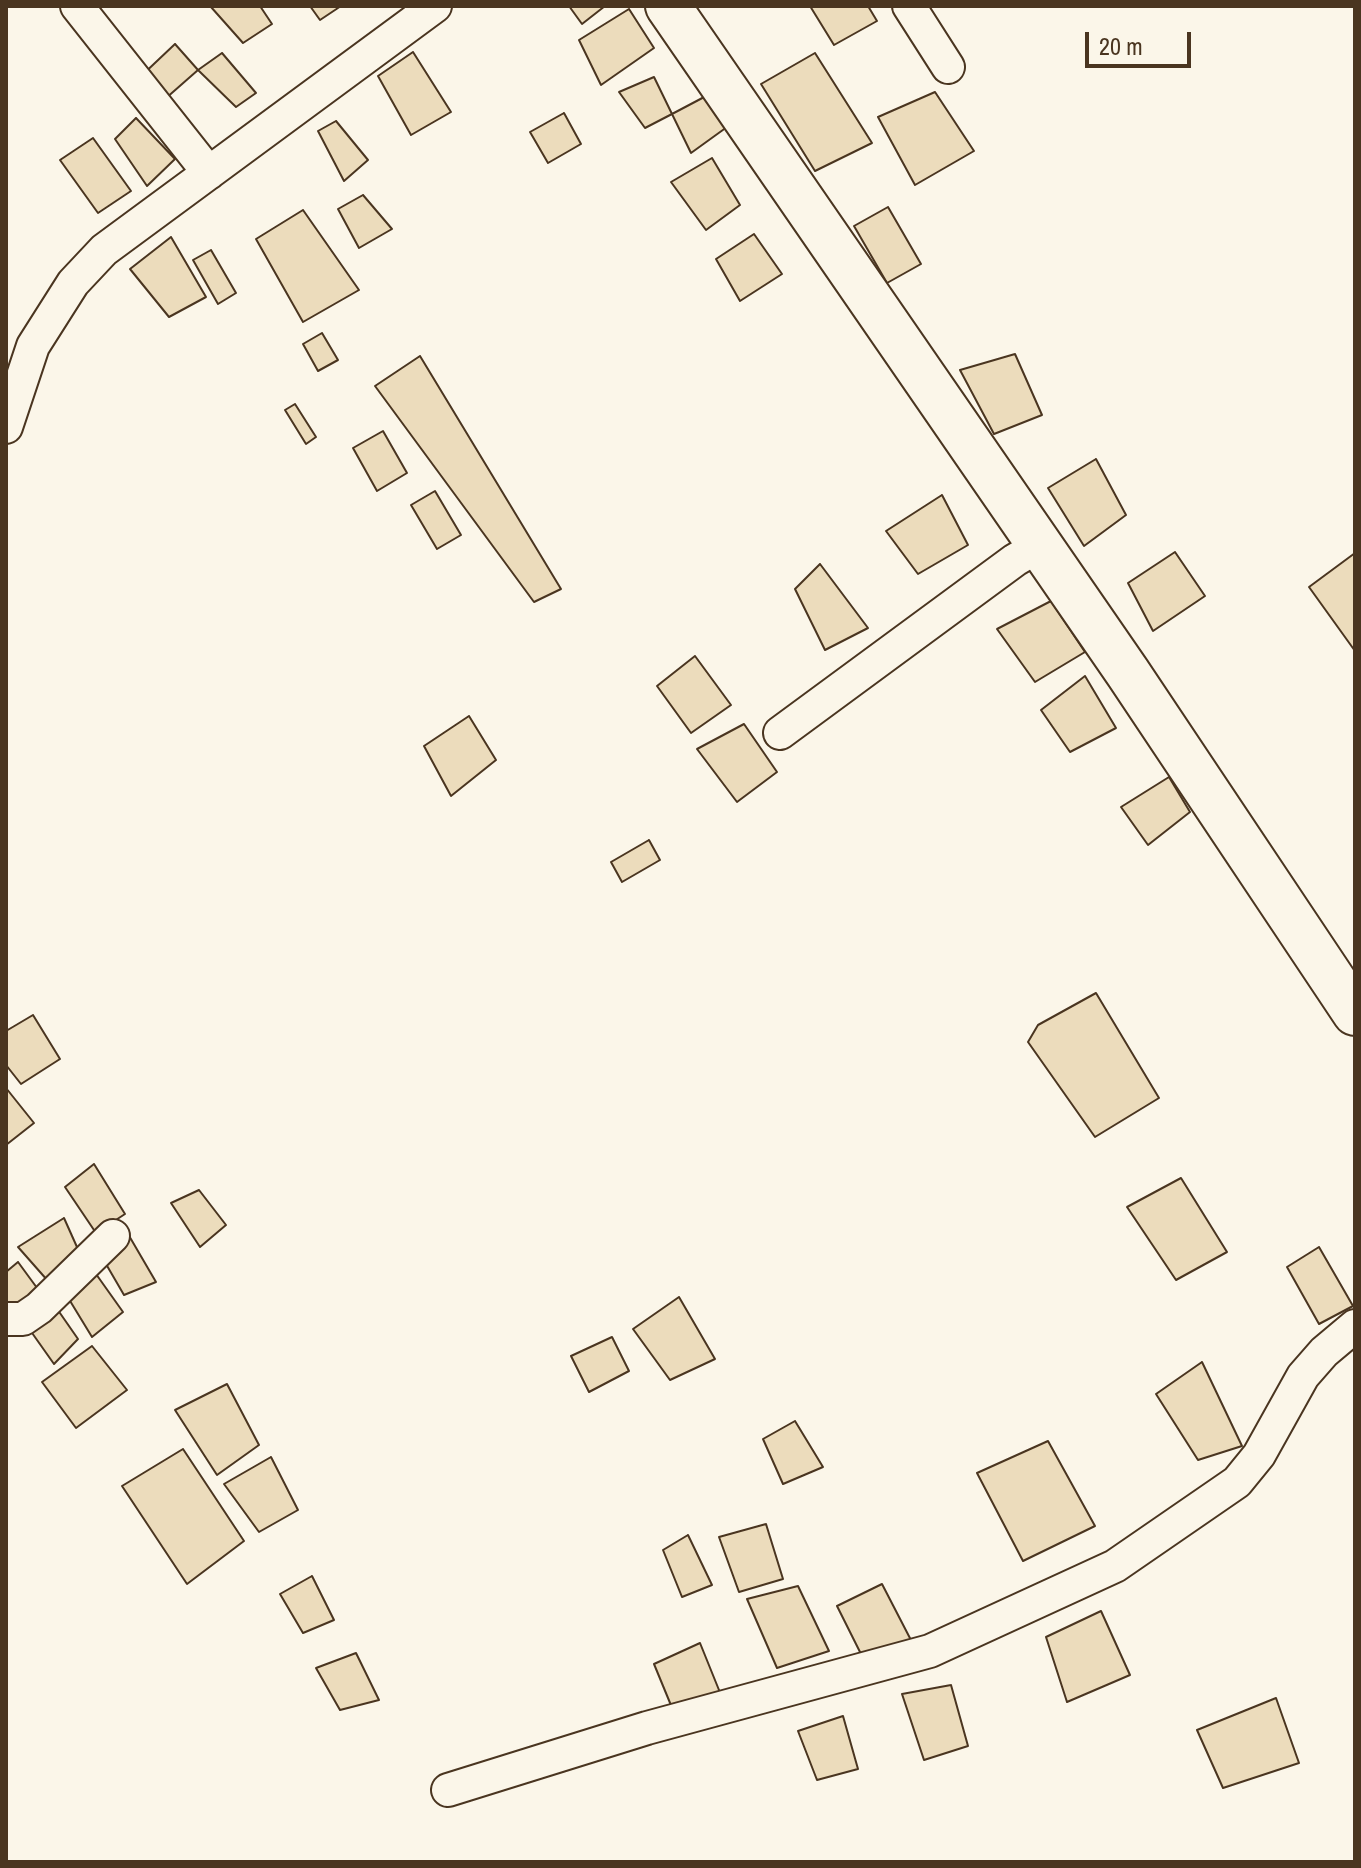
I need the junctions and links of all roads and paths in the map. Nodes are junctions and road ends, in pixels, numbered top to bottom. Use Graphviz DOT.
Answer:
graph roads {
  1 [pos="77,6"];
  2 [pos="435,6"];
  3 [pos="668,6"];
  4 [pos="909,6"];
  5 [pos="948,67"];
  6 [pos="209,173"];
  7 [pos="6,427"];
  8 [pos="1039,546"];
  9 [pos="780,733"];
  10 [pos="1355,1013"];
  11 [pos="113,1236"];
  12 [pos="6,1319"];
  13 [pos="1355,1326"];
  14 [pos="448,1790"];
  1 -- 6 [label="street"];
  2 -- 6 [label="street"];
  3 -- 8 [label="street"];
  4 -- 5 [label="street"];
  6 -- 7 [label="street"];
  8 -- 9 [label="street"];
  8 -- 10 [label="street"];
  11 -- 12 [label="street"];
  13 -- 14 [label="street"];
}
